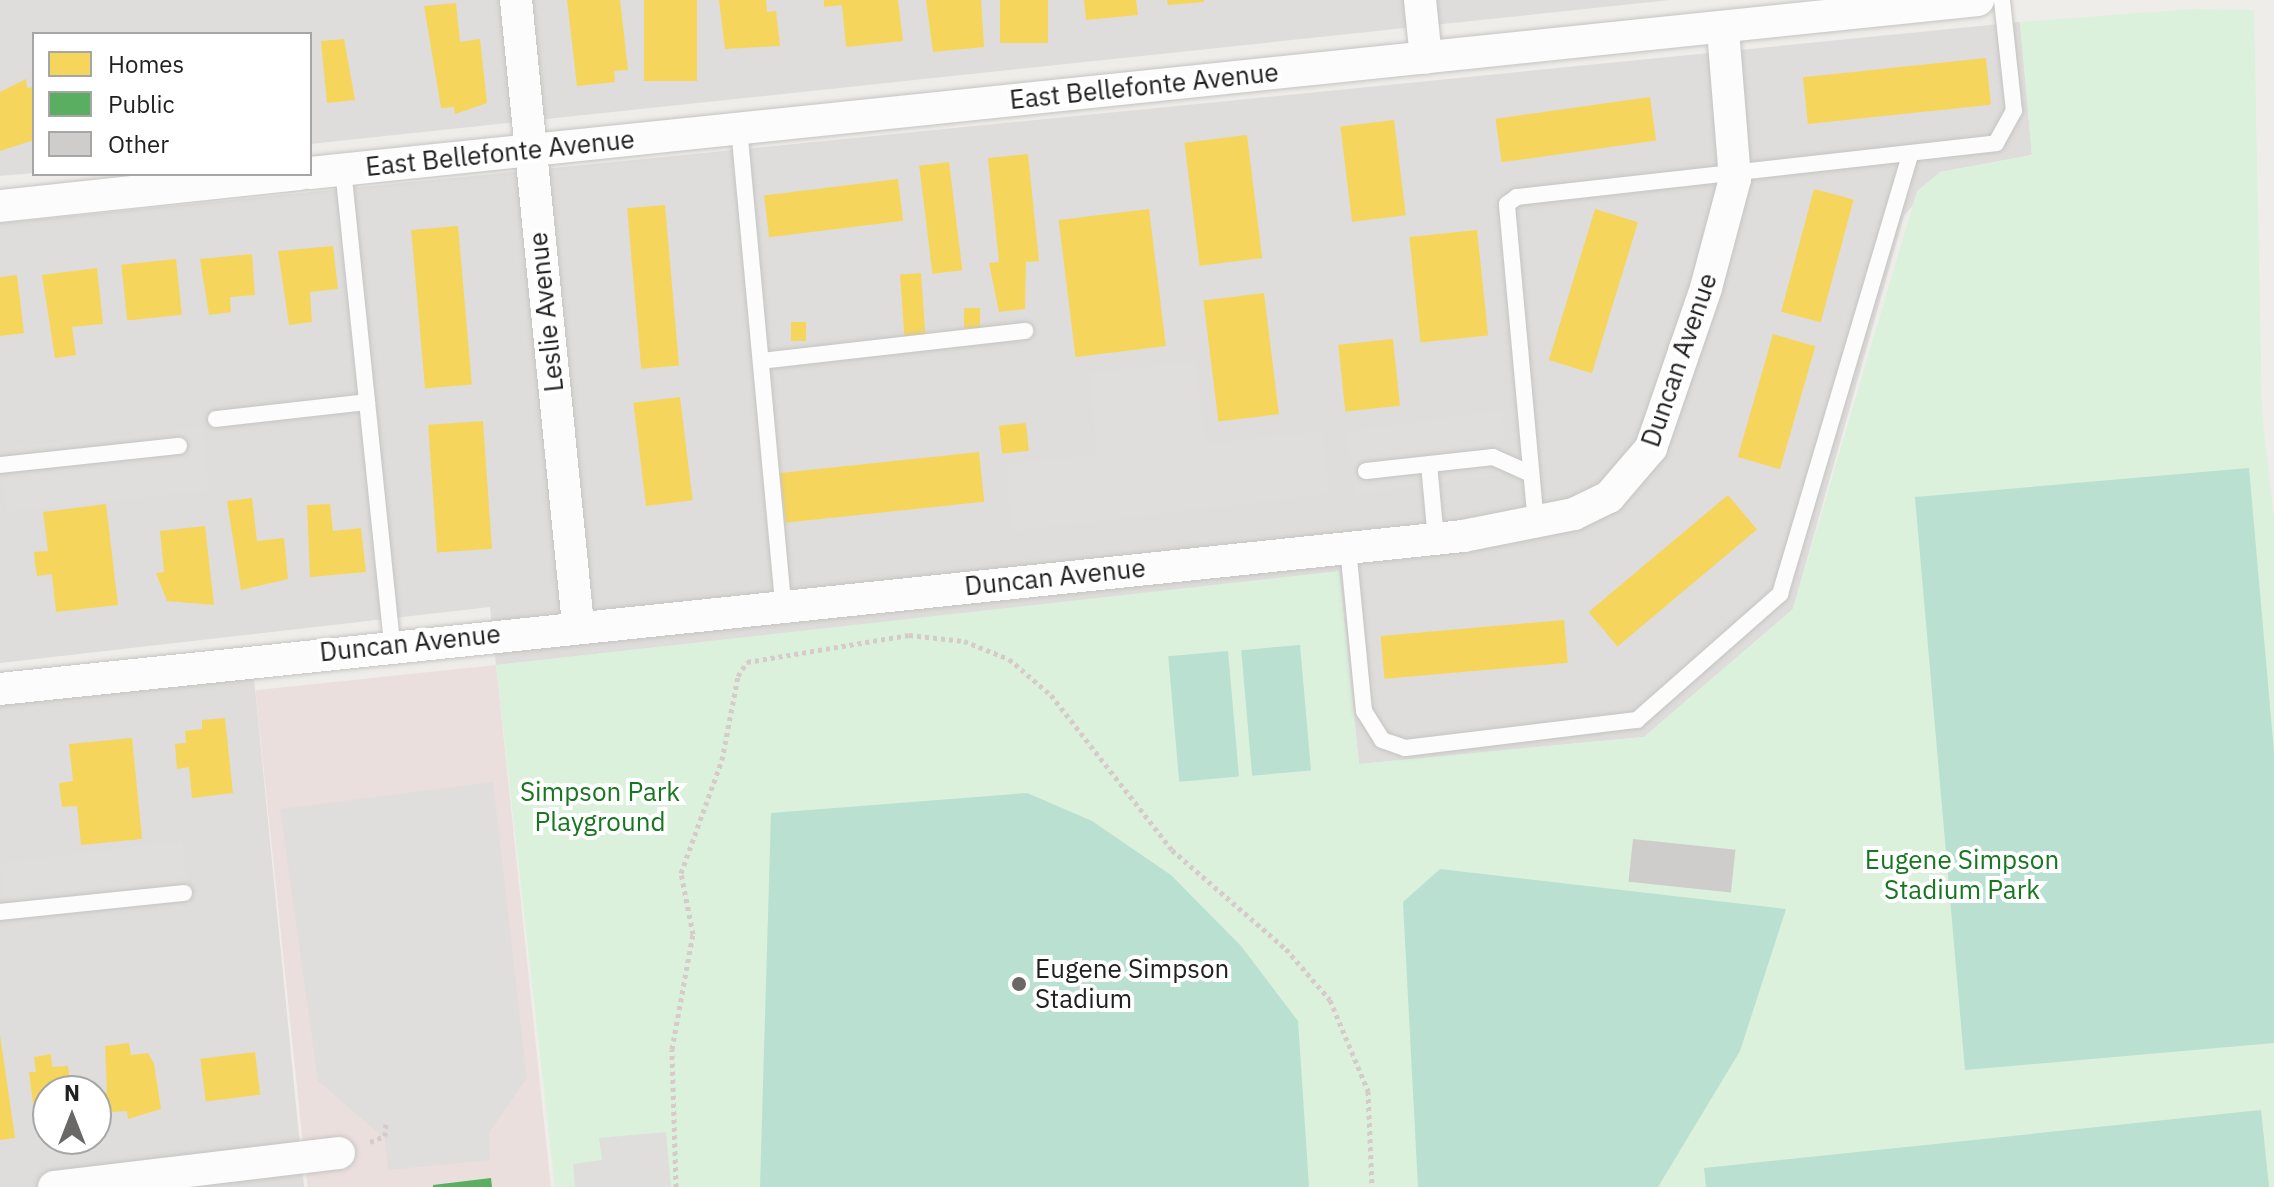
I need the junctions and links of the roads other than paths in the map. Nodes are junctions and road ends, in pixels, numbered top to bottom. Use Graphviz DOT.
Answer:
graph roads {
  1 [pos="516,0"];
  2 [pos="1420,0"];
  3 [pos="1978,0"];
  4 [pos="2002,0"];
  5 [pos="1723,29"];
  6 [pos="1426,58"];
  7 [pos="739,128"];
  8 [pos="530,149"];
  9 [pos="1910,154"];
  10 [pos="343,169"];
  11 [pos="1735,172"];
  12 [pos="312,173"];
  13 [pos="280,176"];
  14 [pos="0,206"];
  15 [pos="1025,331"];
  16 [pos="761,361"];
  17 [pos="367,402"];
  18 [pos="216,419"];
  19 [pos="179,446"];
  20 [pos="1429,464"];
  21 [pos="0,465"];
  22 [pos="1366,471"];
  23 [pos="1531,474"];
  24 [pos="1536,524"];
  25 [pos="1436,539"];
  26 [pos="1348,548"];
  27 [pos="783,603"];
  28 [pos="578,624"];
  29 [pos="392,645"];
  30 [pos="0,689"];
  31 [pos="184,893"];
  32 [pos="0,912"];
  33 [pos="339,1153"];
  34 [pos="54,1187"];
  1 -- 8 [label="street, Leslie Avenue"];
  2 -- 6 [label="street"];
  3 -- 5 [label="street, East Bellefonte Avenue"];
  4 -- 9 [label="lane"];
  5 -- 6 [label="street, East Bellefonte Avenue"];
  5 -- 11 [label="street, Duncan Avenue"];
  6 -- 7 [label="street, East Bellefonte Avenue"];
  7 -- 8 [label="street, East Bellefonte Avenue"];
  7 -- 16 [label="lane"];
  8 -- 10 [label="street, East Bellefonte Avenue"];
  8 -- 28 [label="street, Leslie Avenue"];
  9 -- 11 [label="lane"];
  9 -- 26 [label="lane"];
  10 -- 12 [label="street, East Bellefonte Avenue"];
  10 -- 17 [label="lane"];
  11 -- 23 [label="lane"];
  11 -- 24 [label="street, Duncan Avenue"];
  13 -- 14 [label="street"];
  15 -- 16 [label="lane"];
  16 -- 27 [label="lane"];
  17 -- 18 [label="lane"];
  17 -- 29 [label="lane"];
  19 -- 21 [label="lane"];
  20 -- 22 [label="lane"];
  20 -- 23 [label="lane"];
  20 -- 25 [label="lane"];
  23 -- 24 [label="lane"];
  24 -- 25 [label="street, Duncan Avenue"];
  25 -- 26 [label="street, Duncan Avenue"];
  26 -- 27 [label="street, Duncan Avenue"];
  27 -- 28 [label="street, Duncan Avenue"];
  28 -- 29 [label="street, Duncan Avenue"];
  29 -- 30 [label="street, Duncan Avenue"];
  31 -- 32 [label="lane"];
  33 -- 34 [label="street"];
}
